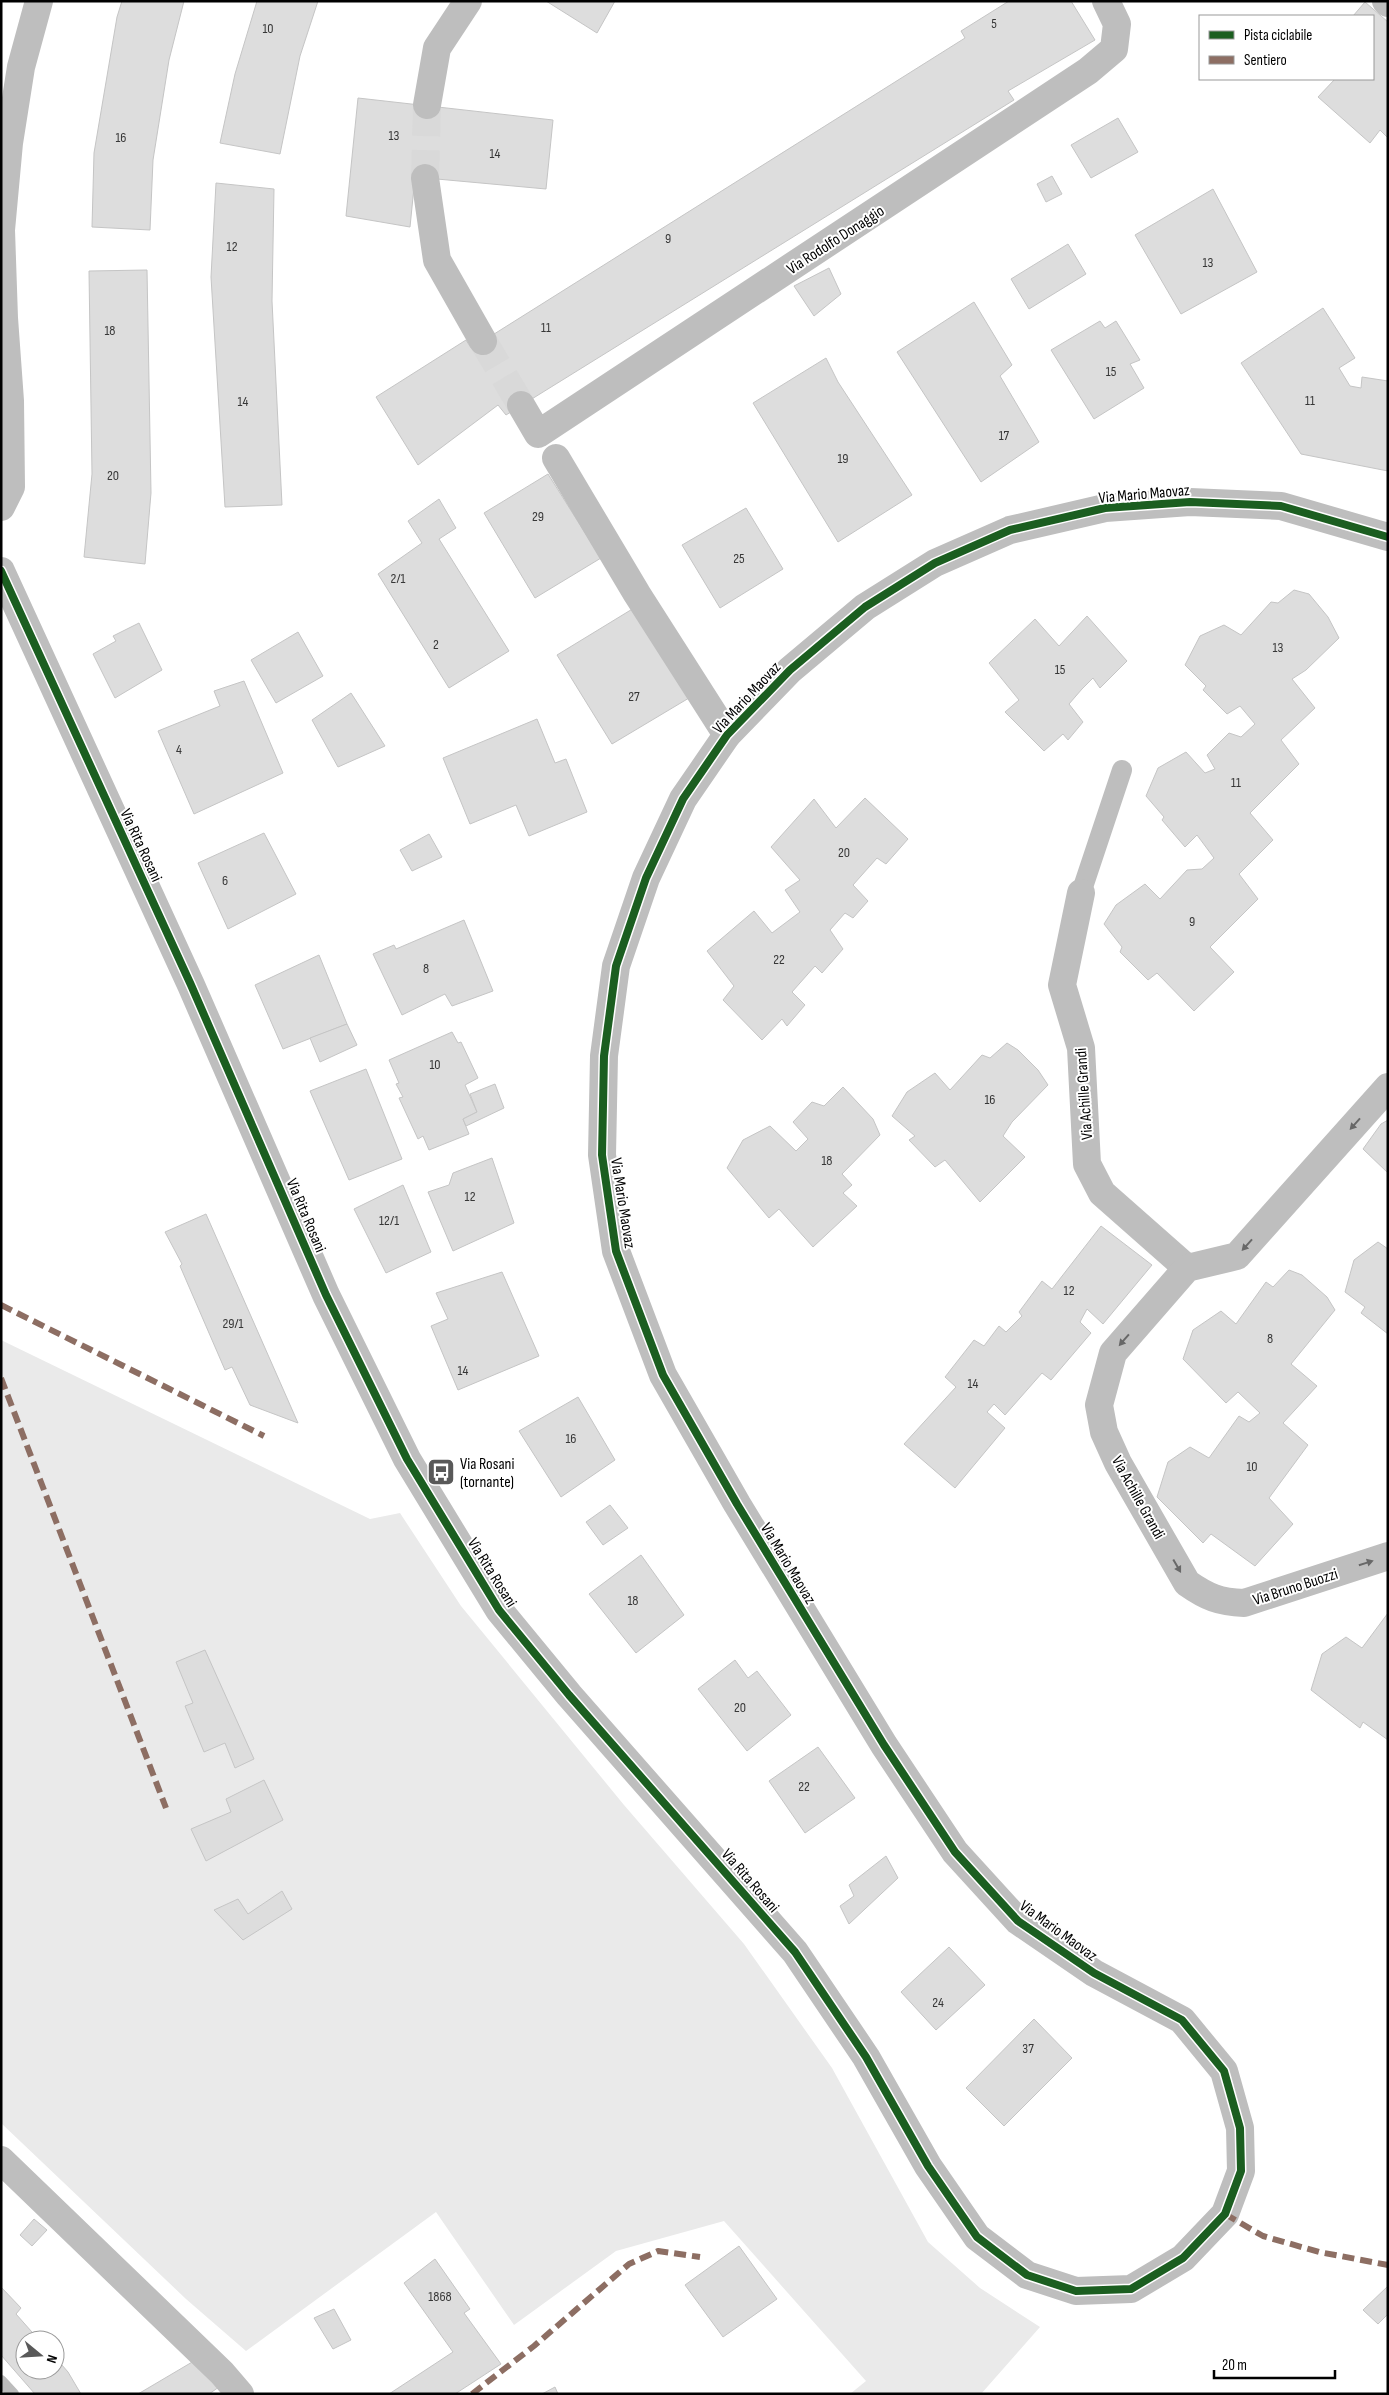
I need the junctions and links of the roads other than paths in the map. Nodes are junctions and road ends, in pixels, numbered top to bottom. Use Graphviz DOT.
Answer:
graph roads {
  1 [pos="39,1"];
  2 [pos="468,1"];
  3 [pos="1106,1"];
  4 [pos="427,105"];
  5 [pos="425,178"];
  6 [pos="483,341"];
  7 [pos="522,405"];
  8 [pos="556,458"];
  9 [pos="1,507"];
  10 [pos="1388,537"];
  11 [pos="1,571"];
  12 [pos="727,735"];
  13 [pos="1122,770"];
  14 [pos="1081,893"];
  15 [pos="1388,1087"];
  16 [pos="1187,1268"];
  17 [pos="1388,1556"];
  18 [pos="1202,1594"];
  19 [pos="1,2160"];
  20 [pos="1225,2214"];
  21 [pos="240,2394"];
  1 -- 9 [label="street"];
  2 -- 4 [label="street"];
  3 -- 7 [label="street, Via Rodolfo Donaggio"];
  5 -- 6 [label="street"];
  8 -- 12 [label="street, Via Mario Maovaz"];
  10 -- 12 [label="street, Via Mario Maovaz"];
  11 -- 20 [label="street, Via Rita Rosani"];
  12 -- 20 [label="street, Via Mario Maovaz"];
  13 -- 14 [label="lane, Via Achille Grandi"];
  14 -- 16 [label="street, Via Achille Grandi"];
  15 -- 16 [label="street, one-way"];
  16 -- 18 [label="street, Via Achille Grandi, one-way"];
  18 -- 17 [label="street, Via Bruno Buozzi, one-way"];
  19 -- 21 [label="street"];
}
